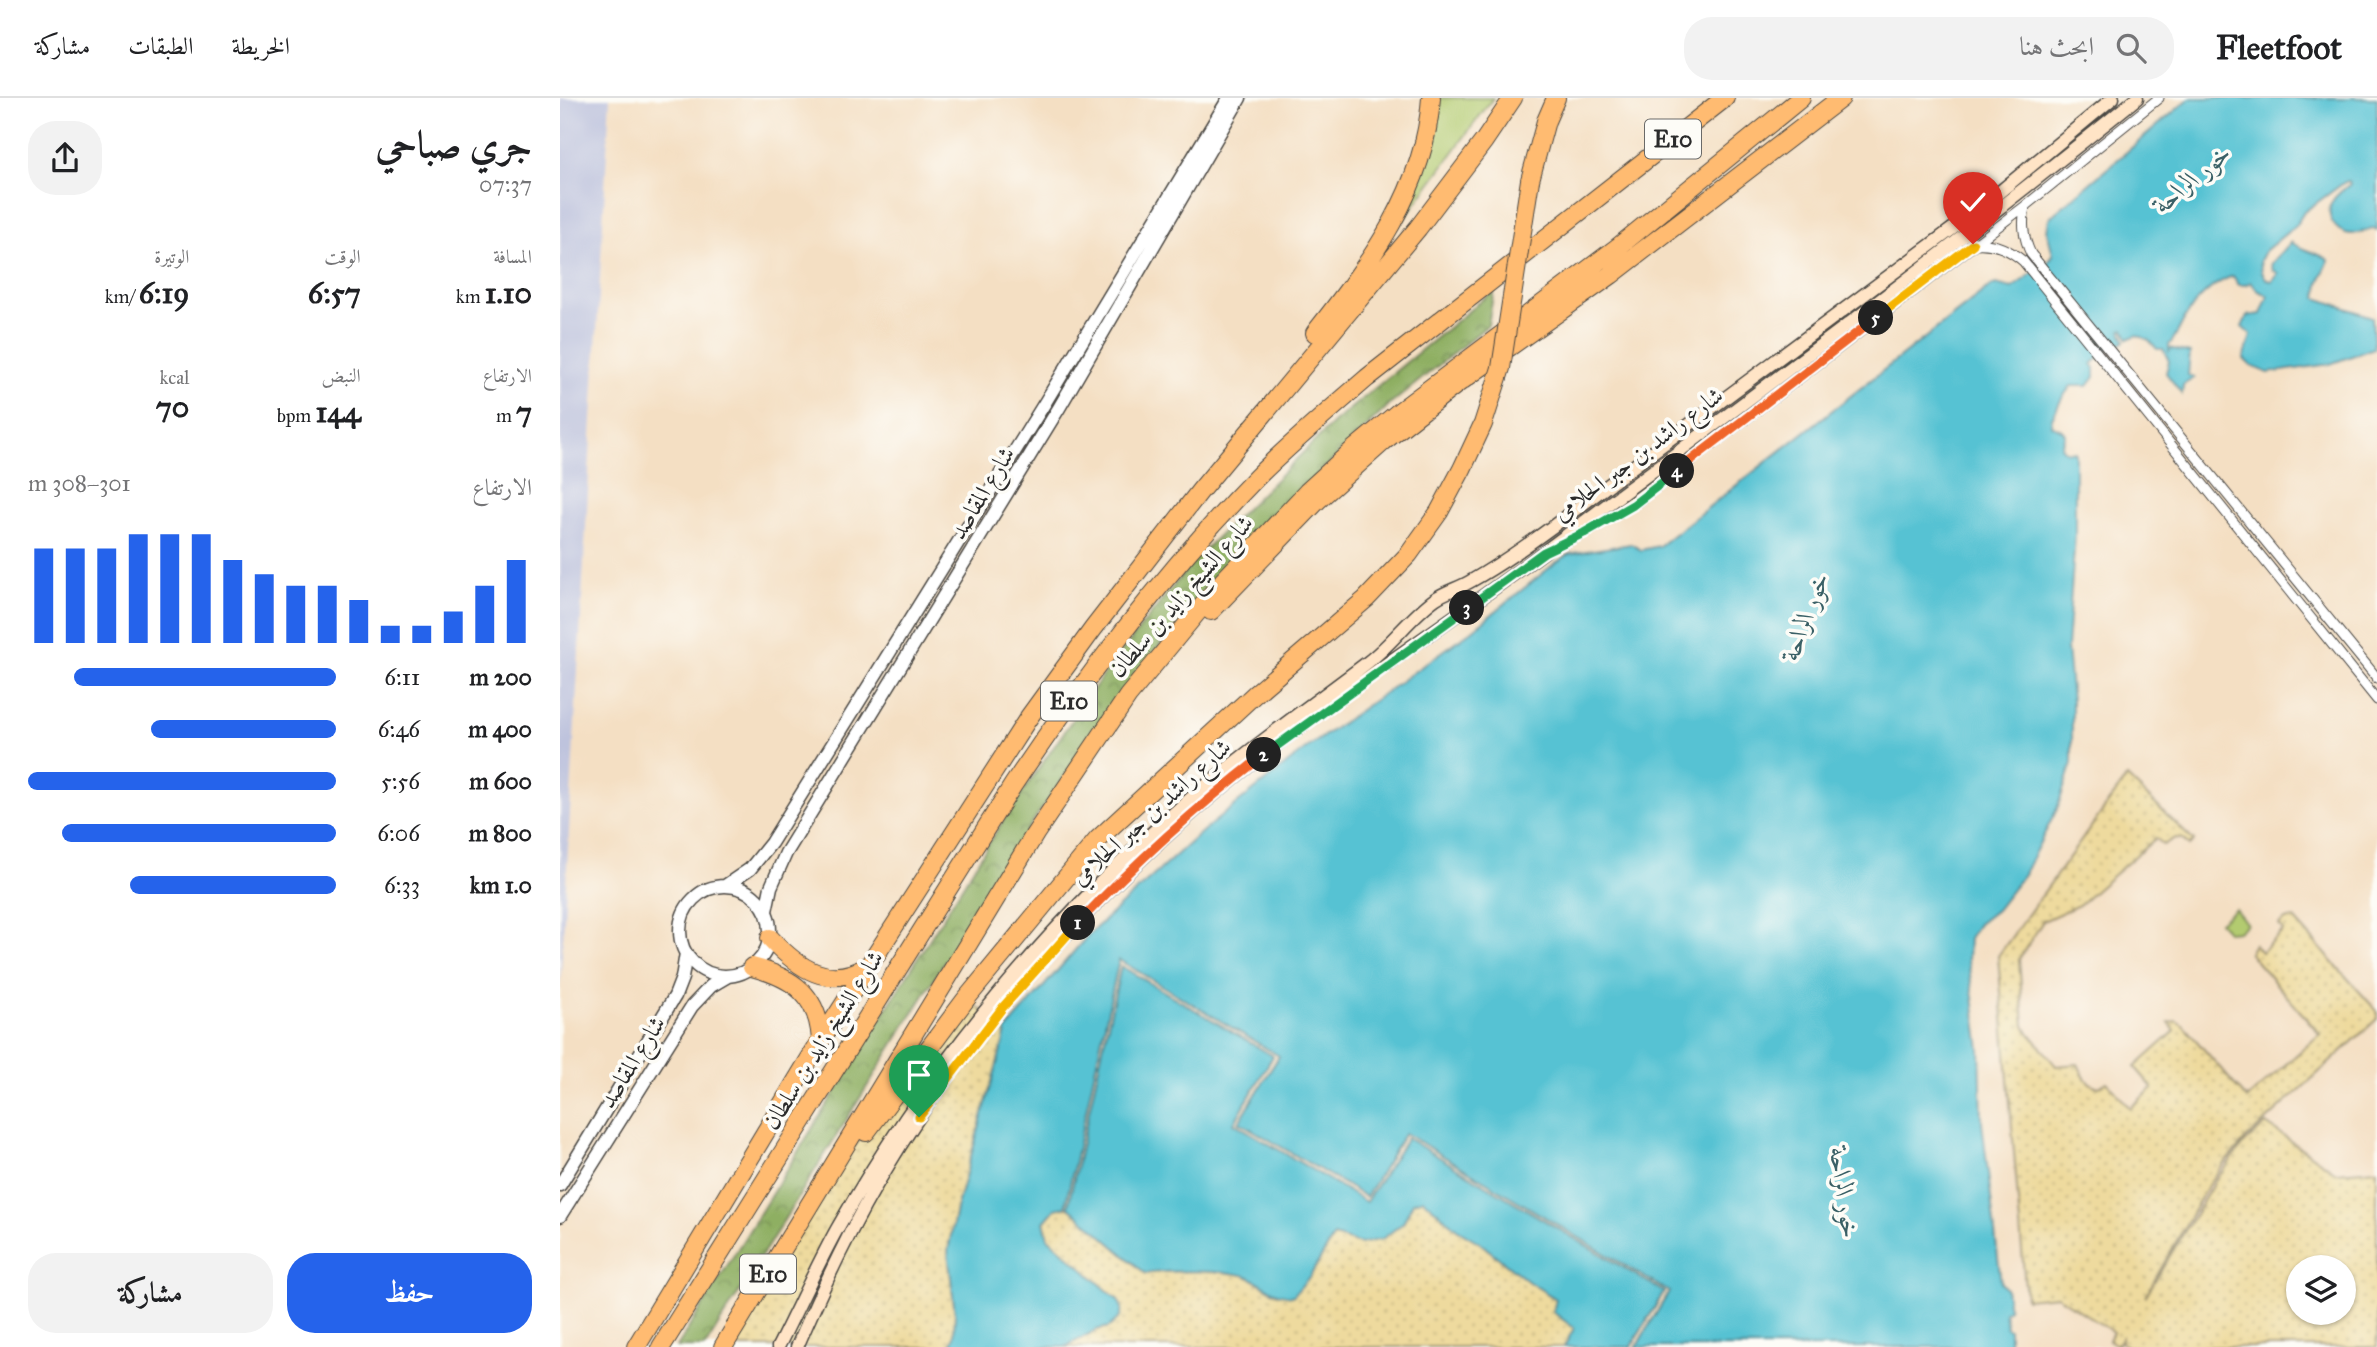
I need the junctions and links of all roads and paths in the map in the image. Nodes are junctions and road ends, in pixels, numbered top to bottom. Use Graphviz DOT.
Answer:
graph roads {
  1 [pos="1229,98"];
  2 [pos="1240,98"];
  3 [pos="1431,98"];
  4 [pos="1513,98"];
  5 [pos="1556,98"];
  6 [pos="1725,98"];
  7 [pos="1801,98"];
  8 [pos="1841,98"];
  9 [pos="2113,98"];
  10 [pos="2137,98"];
  11 [pos="2159,98"];
  12 [pos="2025,206"];
  13 [pos="1973,244"];
  14 [pos="1650,472"];
  15 [pos="1200,491"];
  16 [pos="1617,514"];
  17 [pos="1544,552"];
  18 [pos="1487,571"];
  19 [pos="1456,616"];
  20 [pos="2377,678"];
  21 [pos="1128,695"];
  22 [pos="2377,700"];
  23 [pos="725,886"];
  24 [pos="766,911"];
  25 [pos="770,938"];
  26 [pos="685,953"];
  27 [pos="869,965"];
  28 [pos="752,967"];
  29 [pos="728,976"];
  30 [pos="821,1040"];
  31 [pos="560,1185"];
  32 [pos="813,1201"];
  33 [pos="560,1216"];
  34 [pos="636,1347"];
  35 [pos="661,1347"];
  36 [pos="723,1347"];
  37 [pos="778,1347"];
  38 [pos="797,1347"];
  1 -- 23 [label="street, شارع المقاصد"];
  2 -- 24 [label="street, شارع المقاصد"];
  3 -- 15 [label="highway"];
  4 -- 15 [label="highway"];
  5 -- 32 [label="highway, bridge"];
  6 -- 35 [label="highway, شارع الشيخ زايد بن سلطان / E10"];
  7 -- 21 [label="highway, شارع الشيخ زايد بن سلطان / E10"];
  8 -- 21 [label="highway"];
  9 -- 18 [label="main road, شارع راشد بن جبر الحلامي"];
  10 -- 14 [label="main road, شارع راشد بن جبر الحلامي"];
  11 -- 12 [label="street"];
  12 -- 13 [label="street"];
  12 -- 20 [label="street"];
  13 -- 16 [label="street"];
  13 -- 22 [label="street"];
  14 -- 16 [label="main road"];
  14 -- 17 [label="main road, شارع راشد بن جبر الحلامي"];
  15 -- 27 [label="highway"];
  16 -- 17 [label="street"];
  17 -- 19 [label="main road, شارع راشد بن جبر الحلامي"];
  18 -- 19 [label="main road"];
  18 -- 37 [label="main road, شارع راشد بن جبر الحلامي"];
  19 -- 38 [label="main road, شارع راشد بن جبر الحلامي"];
  21 -- 32 [label="highway, شارع الشيخ زايد بن سلطان / E10"];
  23 -- 24 [label="street"];
  23 -- 26 [label="street"];
  24 -- 25 [label="street"];
  25 -- 27 [label="highway"];
  25 -- 28 [label="street"];
  26 -- 29 [label="street"];
  26 -- 31 [label="street, شارع المقاصد"];
  27 -- 30 [label="highway"];
  28 -- 29 [label="street"];
  28 -- 30 [label="highway"];
  29 -- 33 [label="street, شارع المقاصد"];
  30 -- 34 [label="highway"];
  32 -- 36 [label="highway, شارع الشيخ زايد بن سلطان / E10"];
}
